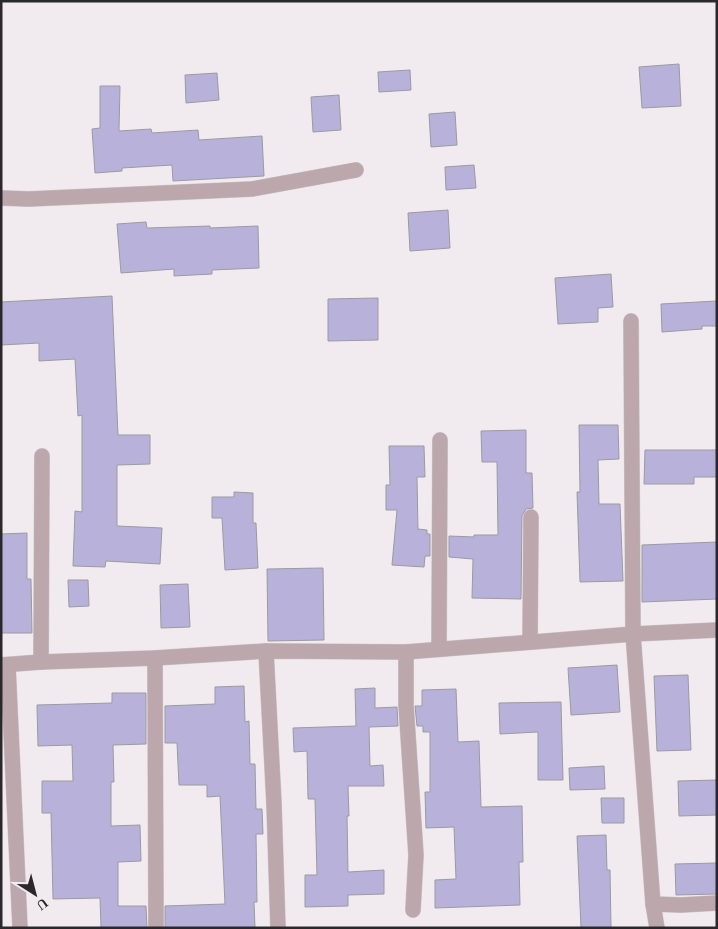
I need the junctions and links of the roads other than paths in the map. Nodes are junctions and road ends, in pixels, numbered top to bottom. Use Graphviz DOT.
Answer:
graph roads {
  1 [pos="356,170"];
  2 [pos="1,198"];
  3 [pos="632,321"];
  4 [pos="440,440"];
  5 [pos="42,456"];
  6 [pos="531,517"];
  7 [pos="717,630"];
  8 [pos="633,634"];
  9 [pos="530,642"];
  10 [pos="439,649"];
  11 [pos="266,651"];
  12 [pos="406,652"];
  13 [pos="155,658"];
  14 [pos="41,662"];
  15 [pos="4,665"];
  16 [pos="717,903"];
  17 [pos="652,904"];
  18 [pos="413,910"];
  19 [pos="20,928"];
  20 [pos="156,928"];
  21 [pos="278,928"];
  22 [pos="657,928"];
  1 -- 2 [label="street"];
  3 -- 8 [label="street"];
  4 -- 10 [label="street"];
  5 -- 14 [label="street"];
  6 -- 9 [label="street"];
  7 -- 8 [label="street"];
  8 -- 9 [label="street"];
  8 -- 17 [label="street"];
  9 -- 10 [label="street"];
  10 -- 12 [label="street"];
  11 -- 12 [label="street"];
  11 -- 13 [label="street"];
  11 -- 21 [label="street"];
  12 -- 18 [label="street"];
  13 -- 14 [label="street"];
  13 -- 20 [label="street"];
  14 -- 15 [label="street"];
  15 -- 19 [label="street"];
  16 -- 17 [label="street"];
  17 -- 22 [label="street"];
}
